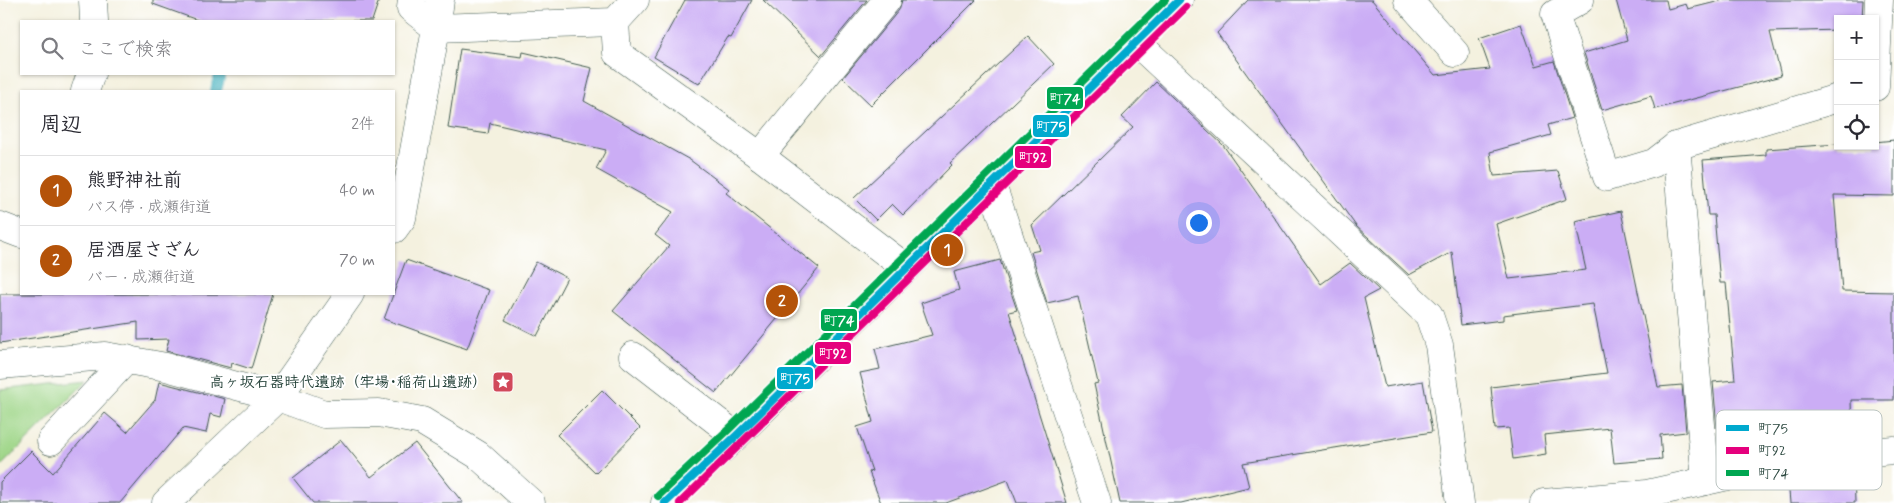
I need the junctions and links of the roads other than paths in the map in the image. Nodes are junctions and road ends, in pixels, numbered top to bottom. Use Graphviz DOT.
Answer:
graph roads {
  1 [pos="93,0"];
  2 [pos="412,0"];
  3 [pos="440,0"];
  4 [pos="636,0"];
  5 [pos="887,0"];
  6 [pos="1179,0"];
  7 [pos="1408,0"];
  8 [pos="1580,0"];
  9 [pos="1879,0"];
  10 [pos="94,20"];
  11 [pos="615,22"];
  12 [pos="436,28"];
  13 [pos="1886,30"];
  14 [pos="1136,42"];
  15 [pos="1455,53"];
  16 [pos="1879,66"];
  17 [pos="91,75"];
  18 [pos="85,90"];
  19 [pos="1834,99"];
  20 [pos="1676,146"];
  21 [pos="760,156"];
  22 [pos="992,184"];
  23 [pos="0,226"];
  24 [pos="395,228"];
  25 [pos="20,234"];
  26 [pos="906,268"];
  27 [pos="349,295"];
  28 [pos="633,356"];
  29 [pos="127,359"];
  30 [pos="0,365"];
  31 [pos="278,397"];
  32 [pos="736,436"];
  33 [pos="51,441"];
  34 [pos="1716,478"];
  35 [pos="1706,480"];
  36 [pos="166,503"];
  37 [pos="532,503"];
  38 [pos="665,503"];
  39 [pos="1097,503"];
  40 [pos="1460,503"];
  41 [pos="1544,503"];
  1 -- 10 [label="street"];
  2 -- 12 [label="street"];
  3 -- 12 [label="street"];
  4 -- 11 [label="street"];
  5 -- 21 [label="street"];
  6 -- 14 [label="street"];
  7 -- 15 [label="street"];
  8 -- 20 [label="street"];
  9 -- 13 [label="street"];
  11 -- 12 [label="street"];
  11 -- 21 [label="street"];
  12 -- 24 [label="street"];
  13 -- 16 [label="street"];
  14 -- 22 [label="street"];
  14 -- 40 [label="street"];
  17 -- 18 [label="street"];
  19 -- 20 [label="street"];
  20 -- 35 [label="street"];
  21 -- 26 [label="street"];
  22 -- 26 [label="street"];
  22 -- 39 [label="street"];
  23 -- 25 [label="street"];
  26 -- 32 [label="street"];
  27 -- 31 [label="street"];
  28 -- 32 [label="street"];
  29 -- 30 [label="street"];
  29 -- 31 [label="street"];
  29 -- 33 [label="street"];
  31 -- 36 [label="street"];
  31 -- 37 [label="street"];
  32 -- 38 [label="street"];
  34 -- 35 [label="street"];
  35 -- 41 [label="street"];
}
